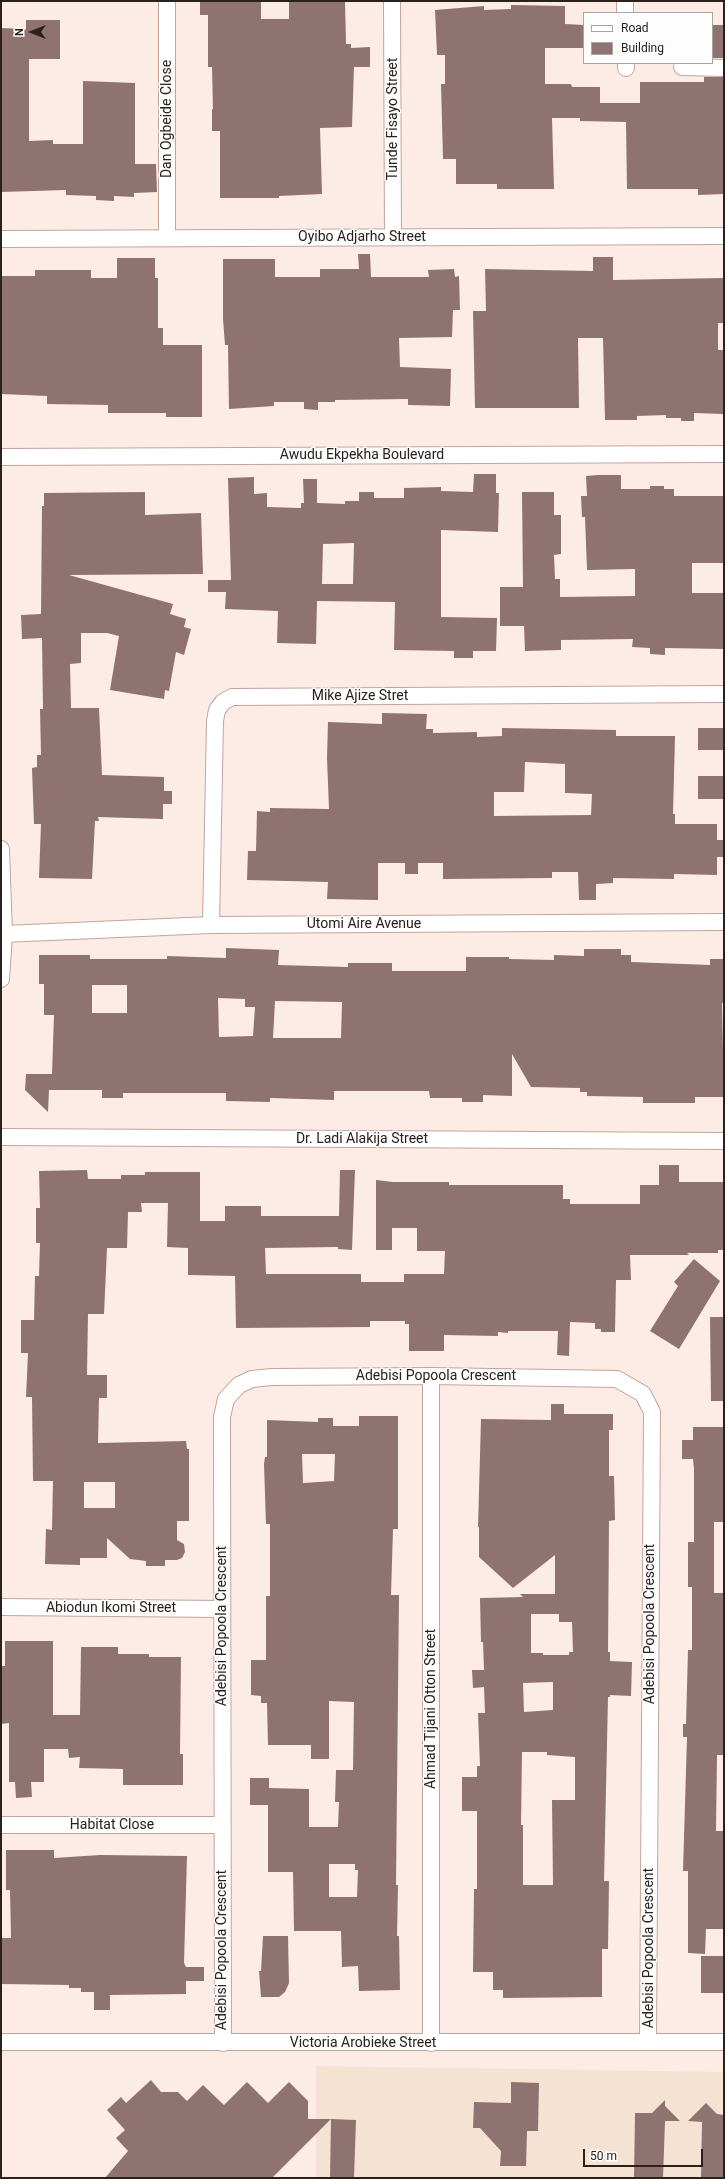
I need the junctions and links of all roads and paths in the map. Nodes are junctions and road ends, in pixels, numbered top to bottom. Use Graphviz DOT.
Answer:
graph roads {
  1 [pos="167,1"];
  2 [pos="392,1"];
  3 [pos="625,1"];
  4 [pos="625,12"];
  5 [pos="682,67"];
  6 [pos="724,68"];
  7 [pos="724,236"];
  8 [pos="167,237"];
  9 [pos="393,237"];
  10 [pos="1,239"];
  11 [pos="724,454"];
  12 [pos="1,456"];
  13 [pos="724,694"];
  14 [pos="1,848"];
  15 [pos="724,922"];
  16 [pos="211,925"];
  17 [pos="4,934"];
  18 [pos="1,979"];
  19 [pos="1,1137"];
  20 [pos="724,1141"];
  21 [pos="431,1376"];
  22 [pos="1,1608"];
  23 [pos="222,1609"];
  24 [pos="1,1825"];
  25 [pos="222,1825"];
  26 [pos="1,2042"];
  27 [pos="648,2042"];
  28 [pos="724,2042"];
  29 [pos="223,2043"];
  30 [pos="431,2043"];
  1 -- 8 [label="street, Dan Ogbeide Close"];
  2 -- 9 [label="street, Tunde Fisayo Street"];
  3 -- 4 [label="street"];
  5 -- 6 [label="street"];
  7 -- 9 [label="street, Oyibo Adjarho Street"];
  8 -- 9 [label="street, Oyibo Adjarho Street"];
  8 -- 10 [label="street, Oyibo Adjarho Street"];
  11 -- 12 [label="street, Awudu Ekpekha Boulevard"];
  13 -- 16 [label="street, Mike Ajize Stret"];
  14 -- 17 [label="street"];
  15 -- 16 [label="street, Utomi Aire Avenue"];
  16 -- 17 [label="street, Utomi Aire Avenue"];
  17 -- 18 [label="street"];
  19 -- 20 [label="street, Dr. Ladi Alakija Street"];
  21 -- 23 [label="street, Adebisi Popoola Crescent"];
  21 -- 27 [label="street, Adebisi Popoola Crescent"];
  21 -- 30 [label="street, Ahmad Tijani Otton Street"];
  22 -- 23 [label="street, Abiodun Ikomi Street"];
  23 -- 25 [label="street, Adebisi Popoola Crescent"];
  24 -- 25 [label="street, Habitat Close"];
  25 -- 29 [label="street, Adebisi Popoola Crescent"];
  26 -- 29 [label="street, Victoria Arobieke Street"];
  27 -- 28 [label="street, Victoria Arobieke Street"];
  27 -- 30 [label="street, Victoria Arobieke Street"];
  29 -- 30 [label="street, Victoria Arobieke Street"];
}
